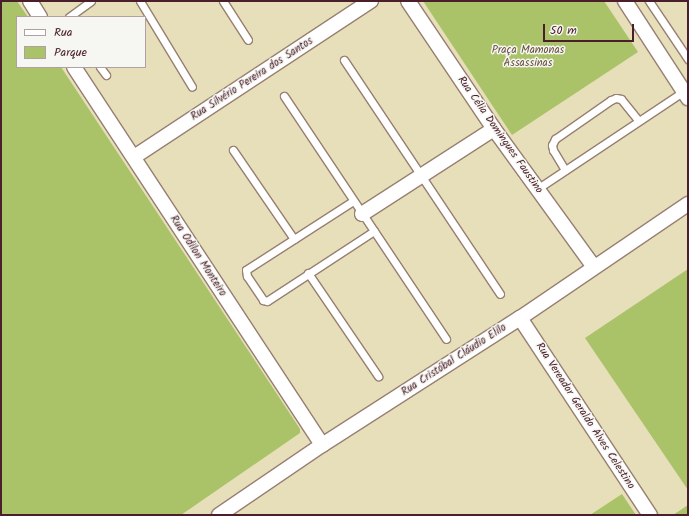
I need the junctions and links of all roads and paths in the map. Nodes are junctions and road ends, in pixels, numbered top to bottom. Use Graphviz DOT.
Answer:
graph roads {
  1 [pos="30,1"];
  2 [pos="91,1"];
  3 [pos="140,1"];
  4 [pos="223,1"];
  5 [pos="371,1"];
  6 [pos="408,1"];
  7 [pos="625,1"];
  8 [pos="649,1"];
  9 [pos="39,16"];
  10 [pos="70,16"];
  11 [pos="248,40"];
  12 [pos="688,59"];
  13 [pos="344,60"];
  14 [pos="75,68"];
  15 [pos="101,68"];
  16 [pos="106,75"];
  17 [pos="192,87"];
  18 [pos="687,92"];
  19 [pos="284,96"];
  20 [pos="638,120"];
  21 [pos="494,129"];
  22 [pos="233,150"];
  23 [pos="134,157"];
  24 [pos="565,170"];
  25 [pos="422,176"];
  26 [pos="537,189"];
  27 [pos="353,201"];
  28 [pos="688,204"];
  29 [pos="362,214"];
  30 [pos="374,231"];
  31 [pos="294,239"];
  32 [pos="594,267"];
  33 [pos="308,273"];
  34 [pos="500,294"];
  35 [pos="520,318"];
  36 [pos="446,339"];
  37 [pos="378,376"];
  38 [pos="322,445"];
  39 [pos="219,515"];
  40 [pos="650,515"];
  1 -- 9 [label="street"];
  2 -- 10 [label="lane"];
  3 -- 17 [label="lane"];
  4 -- 11 [label="lane"];
  5 -- 23 [label="street, Rua Silvério Pereira dos Santos"];
  6 -- 21 [label="street, Rua Célia Domingues Faustino"];
  7 -- 18 [label="street"];
  8 -- 12 [label="lane"];
  13 -- 25 [label="lane"];
  14 -- 23 [label="street, Rua Odilon Monteiro"];
  15 -- 16 [label="lane"];
  18 -- 20 [label="lane"];
  19 -- 27 [label="lane"];
  20 -- 24 [label="lane"];
  20 -- 24 [label="lane"];
  21 -- 25 [label="street"];
  21 -- 26 [label="street, Rua Célia Domingues Faustino"];
  22 -- 31 [label="lane"];
  23 -- 38 [label="street, Rua Odilon Monteiro"];
  24 -- 26 [label="lane"];
  25 -- 29 [label="street"];
  25 -- 34 [label="lane"];
  26 -- 32 [label="street, Rua Célia Domingues Faustino"];
  27 -- 29 [label="lane"];
  27 -- 31 [label="lane"];
  28 -- 32 [label="street, Rua Cristóbal Cláudio Elilo"];
  29 -- 30 [label="lane"];
  30 -- 33 [label="lane"];
  30 -- 36 [label="lane"];
  31 -- 33 [label="lane"];
  32 -- 35 [label="street, Rua Cristóbal Cláudio Elilo"];
  33 -- 37 [label="lane"];
  35 -- 38 [label="street, Rua Cristóbal Cláudio Elilo"];
  35 -- 40 [label="street, Rua Vereador Geraldo Alves Celestino"];
  38 -- 39 [label="street, Rua Cristóbal Cláudio Elilo"];
}
